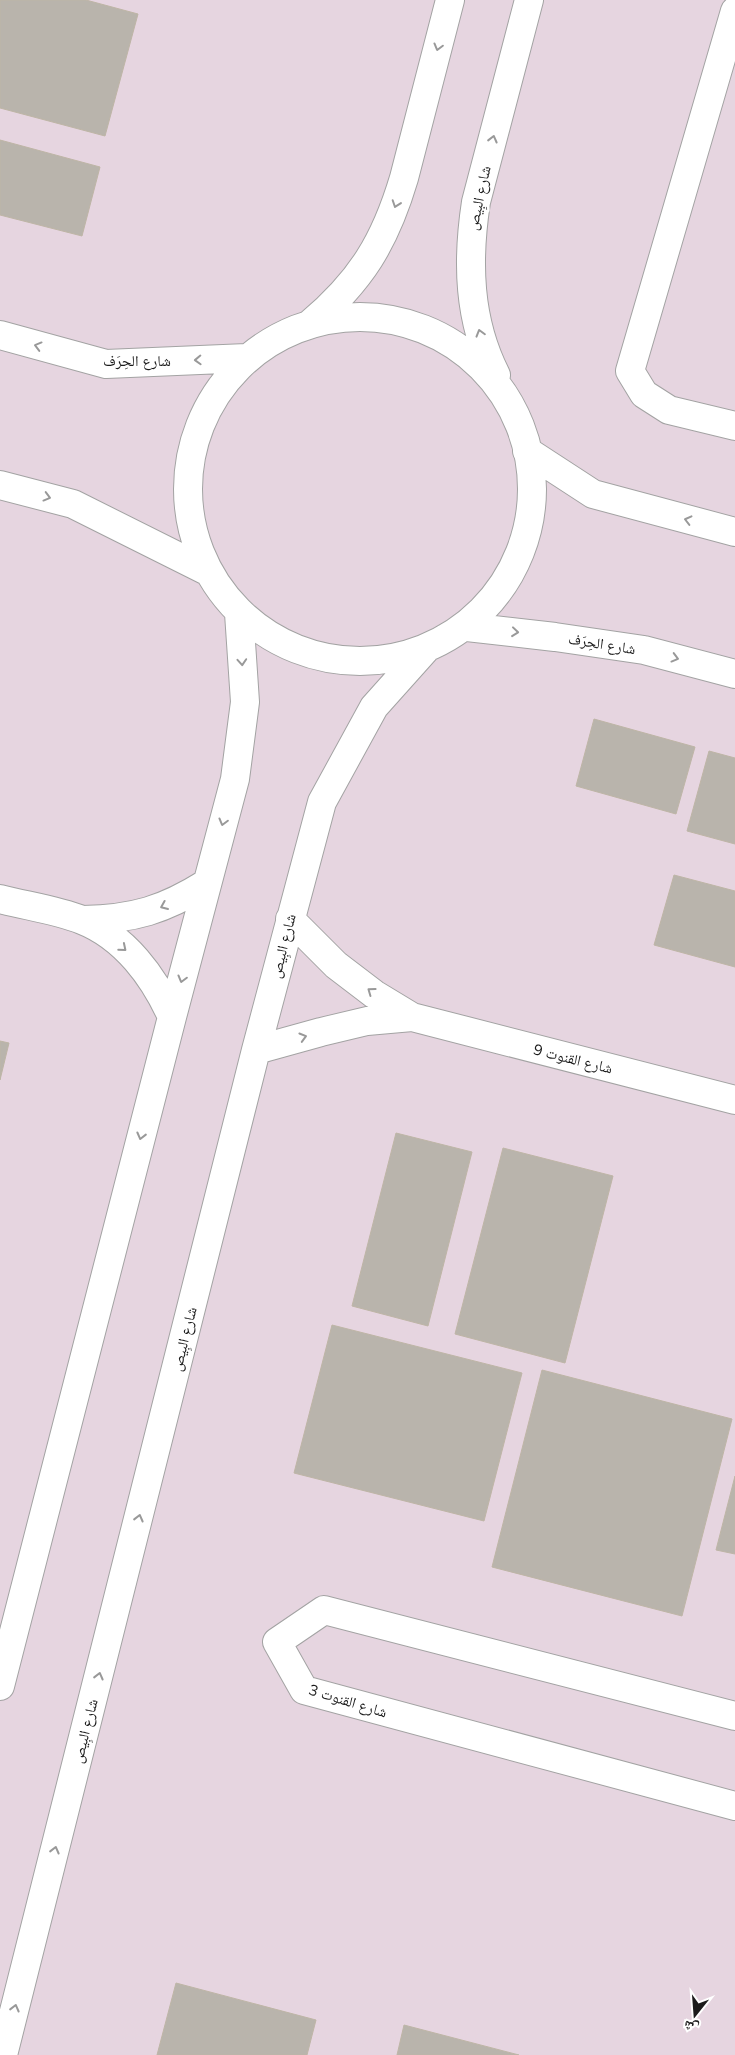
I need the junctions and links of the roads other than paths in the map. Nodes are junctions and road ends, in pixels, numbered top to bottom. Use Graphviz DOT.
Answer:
graph roads {
  1 [pos="450,0"];
  2 [pos="528,0"];
  3 [pos="735,11"];
  4 [pos="310,324"];
  5 [pos="0,335"];
  6 [pos="247,358"];
  7 [pos="505,394"];
  8 [pos="735,426"];
  9 [pos="527,451"];
  10 [pos="0,485"];
  11 [pos="735,532"];
  12 [pos="208,571"];
  13 [pos="239,613"];
  14 [pos="467,626"];
  15 [pos="425,650"];
  16 [pos="735,674"];
  17 [pos="207,883"];
  18 [pos="0,899"];
  19 [pos="290,919"];
  20 [pos="83,920"];
  21 [pos="172,1017"];
  22 [pos="412,1017"];
  23 [pos="256,1050"];
  24 [pos="735,1100"];
  25 [pos="0,1686"];
  26 [pos="735,1716"];
  27 [pos="735,1806"];
  28 [pos="3,2055"];
  1 -- 4 [label="street, one-way"];
  7 -- 2 [label="street, شارع البِيص, one-way"];
  3 -- 8 [label="street"];
  4 -- 6 [label="street"];
  4 -- 7 [label="street"];
  6 -- 5 [label="street, شارع الحِرَف, one-way"];
  6 -- 12 [label="street"];
  7 -- 9 [label="street"];
  11 -- 9 [label="street, one-way"];
  9 -- 14 [label="street"];
  10 -- 12 [label="street, one-way"];
  12 -- 13 [label="street"];
  13 -- 15 [label="street"];
  13 -- 17 [label="street, one-way"];
  14 -- 15 [label="street"];
  14 -- 16 [label="street, شارع الحِرَف, one-way"];
  15 -- 19 [label="street, شارع البِيص"];
  17 -- 20 [label="street, one-way"];
  17 -- 21 [label="street, one-way"];
  18 -- 20 [label="street"];
  22 -- 19 [label="street, شارع القنوت 9, one-way"];
  19 -- 23 [label="street, شارع البِيص"];
  20 -- 21 [label="street, one-way"];
  21 -- 25 [label="street, one-way"];
  23 -- 22 [label="street, شارع القنوت 9, one-way"];
  22 -- 24 [label="street, شارع القنوت 9"];
  28 -- 23 [label="street, شارع البِيص, one-way"];
  26 -- 27 [label="street, شارع القنوت 3"];
}
